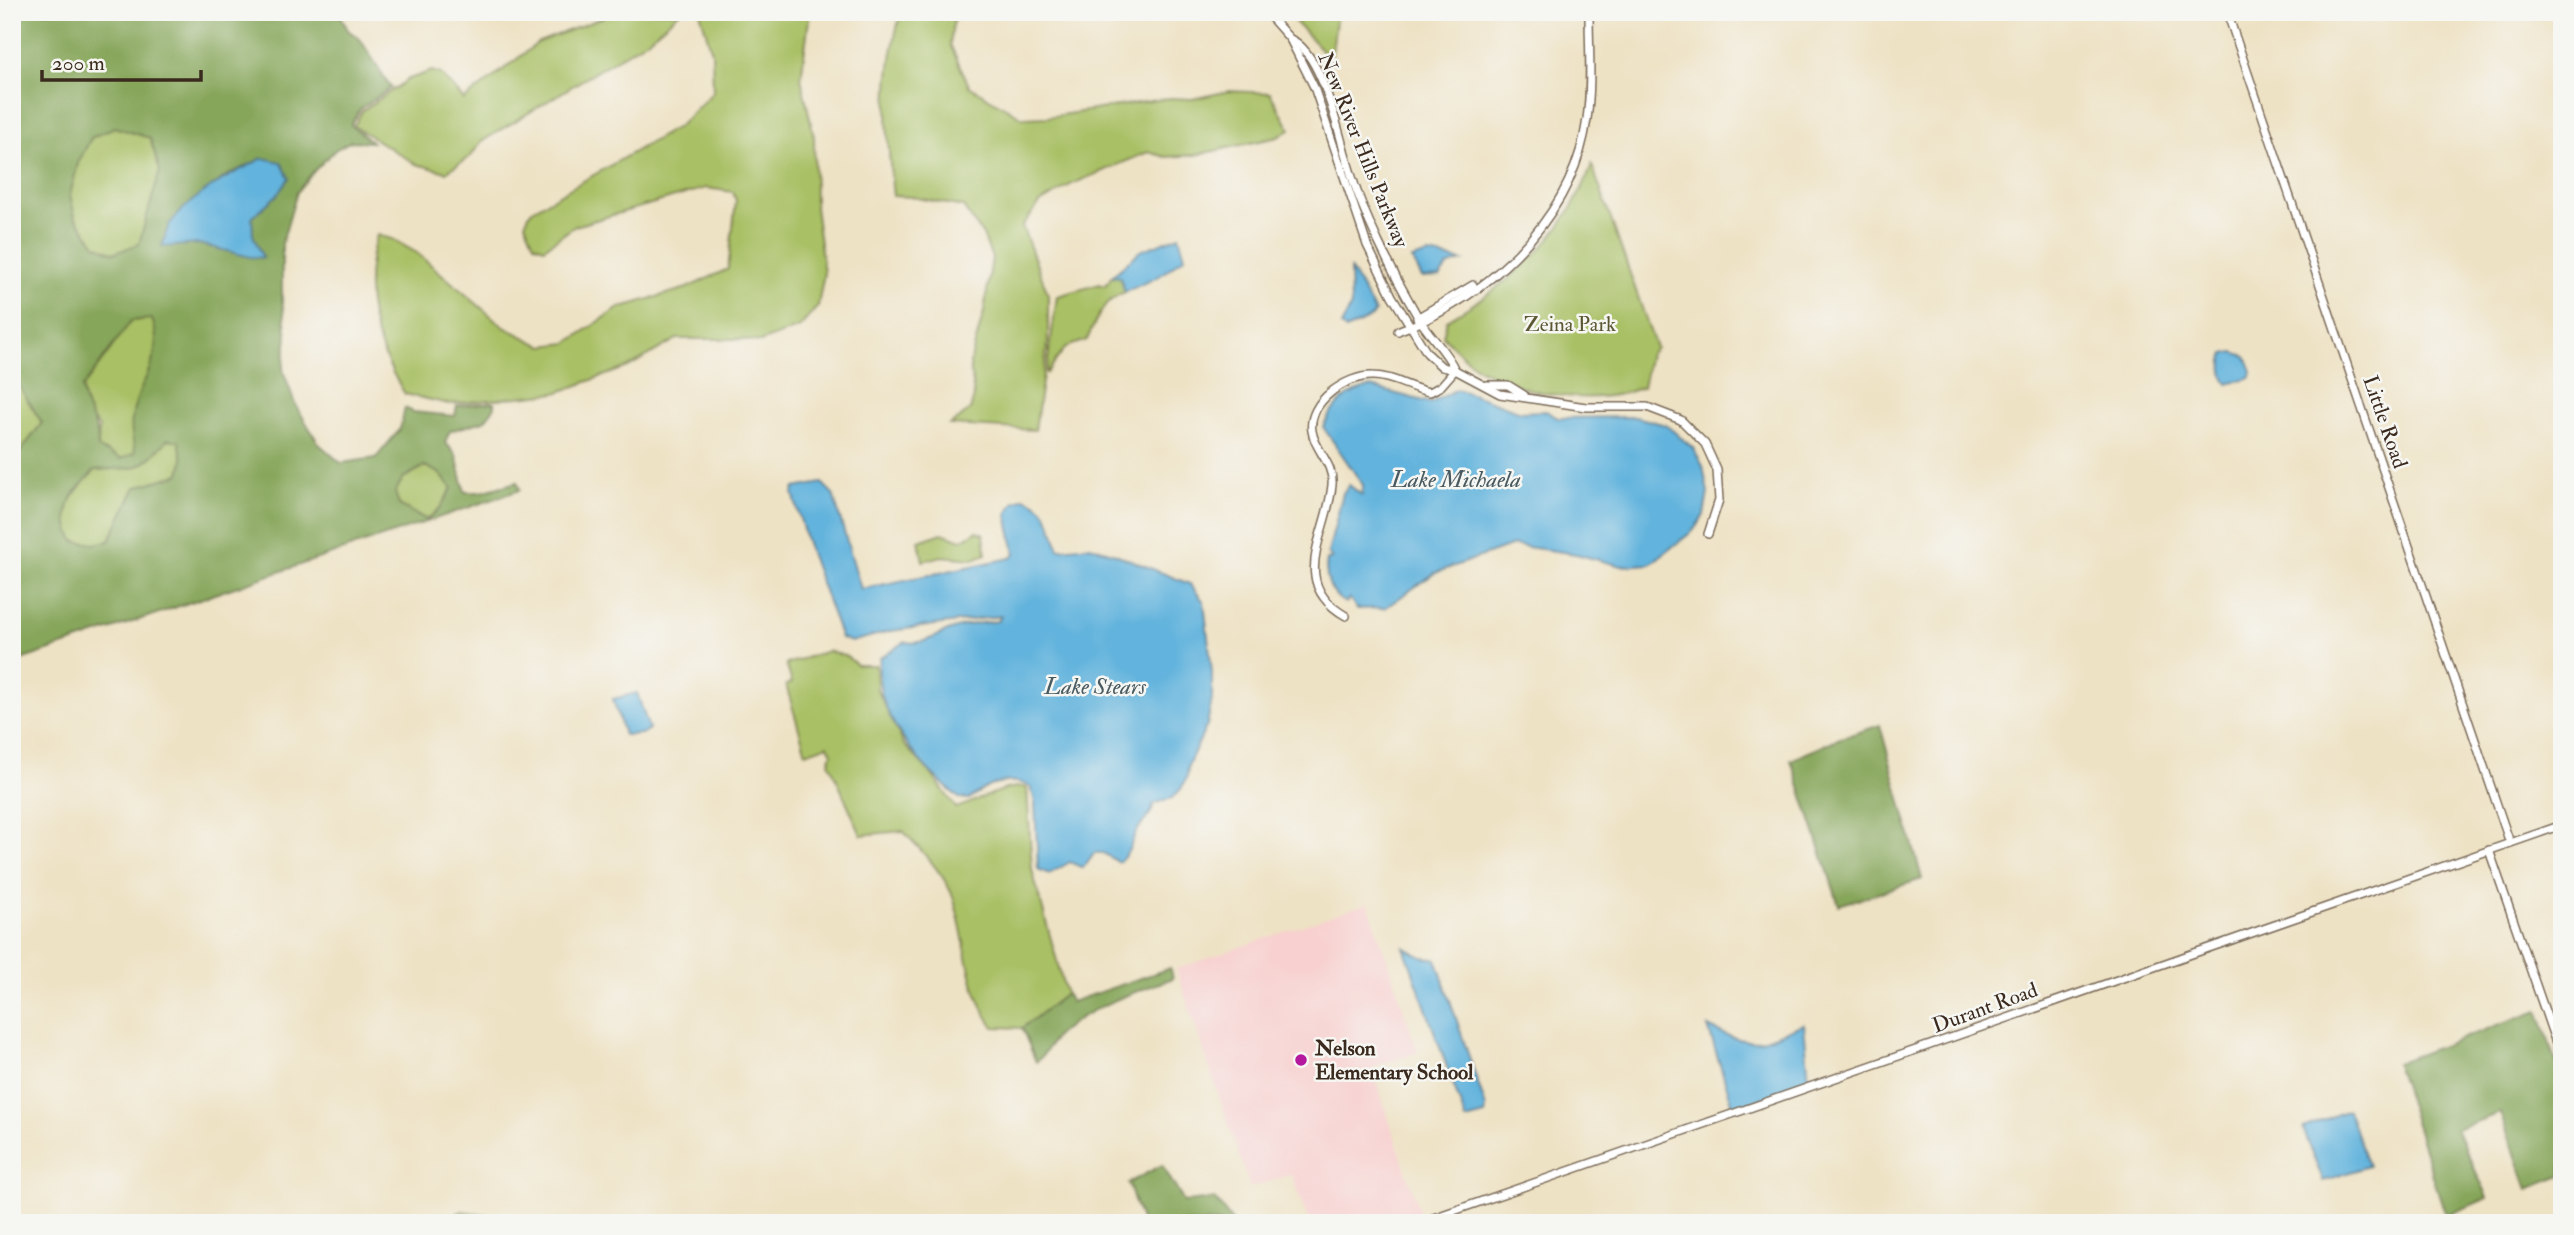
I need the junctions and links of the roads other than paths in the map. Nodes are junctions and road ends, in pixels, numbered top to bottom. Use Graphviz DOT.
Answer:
graph roads {
  1 [pos="1266,12"];
  2 [pos="1589,12"];
  3 [pos="2227,12"];
  4 [pos="1290,39"];
  5 [pos="1420,319"];
  6 [pos="1409,325"];
  7 [pos="1398,331"];
  8 [pos="1455,370"];
  9 [pos="1708,534"];
  10 [pos="1346,616"];
  11 [pos="2562,825"];
  12 [pos="2510,843"];
  13 [pos="2489,850"];
  14 [pos="2562,1060"];
  15 [pos="1419,1223"];
  1 -- 4 [label="street, New River Hills Parkway"];
  2 -- 5 [label="street"];
  3 -- 12 [label="street, Little Road"];
  4 -- 5 [label="street, New River Hills Parkway"];
  4 -- 6 [label="street, New River Hills Parkway"];
  5 -- 6 [label="street"];
  5 -- 8 [label="street, New River Hills Parkway"];
  6 -- 7 [label="street"];
  6 -- 8 [label="street, New River Hills Parkway"];
  8 -- 9 [label="street, New River Hills Parkway"];
  8 -- 10 [label="street"];
  11 -- 12 [label="street, Durant Road"];
  12 -- 13 [label="street, Durant Road"];
  13 -- 14 [label="street"];
  13 -- 15 [label="street, Durant Road"];
}
